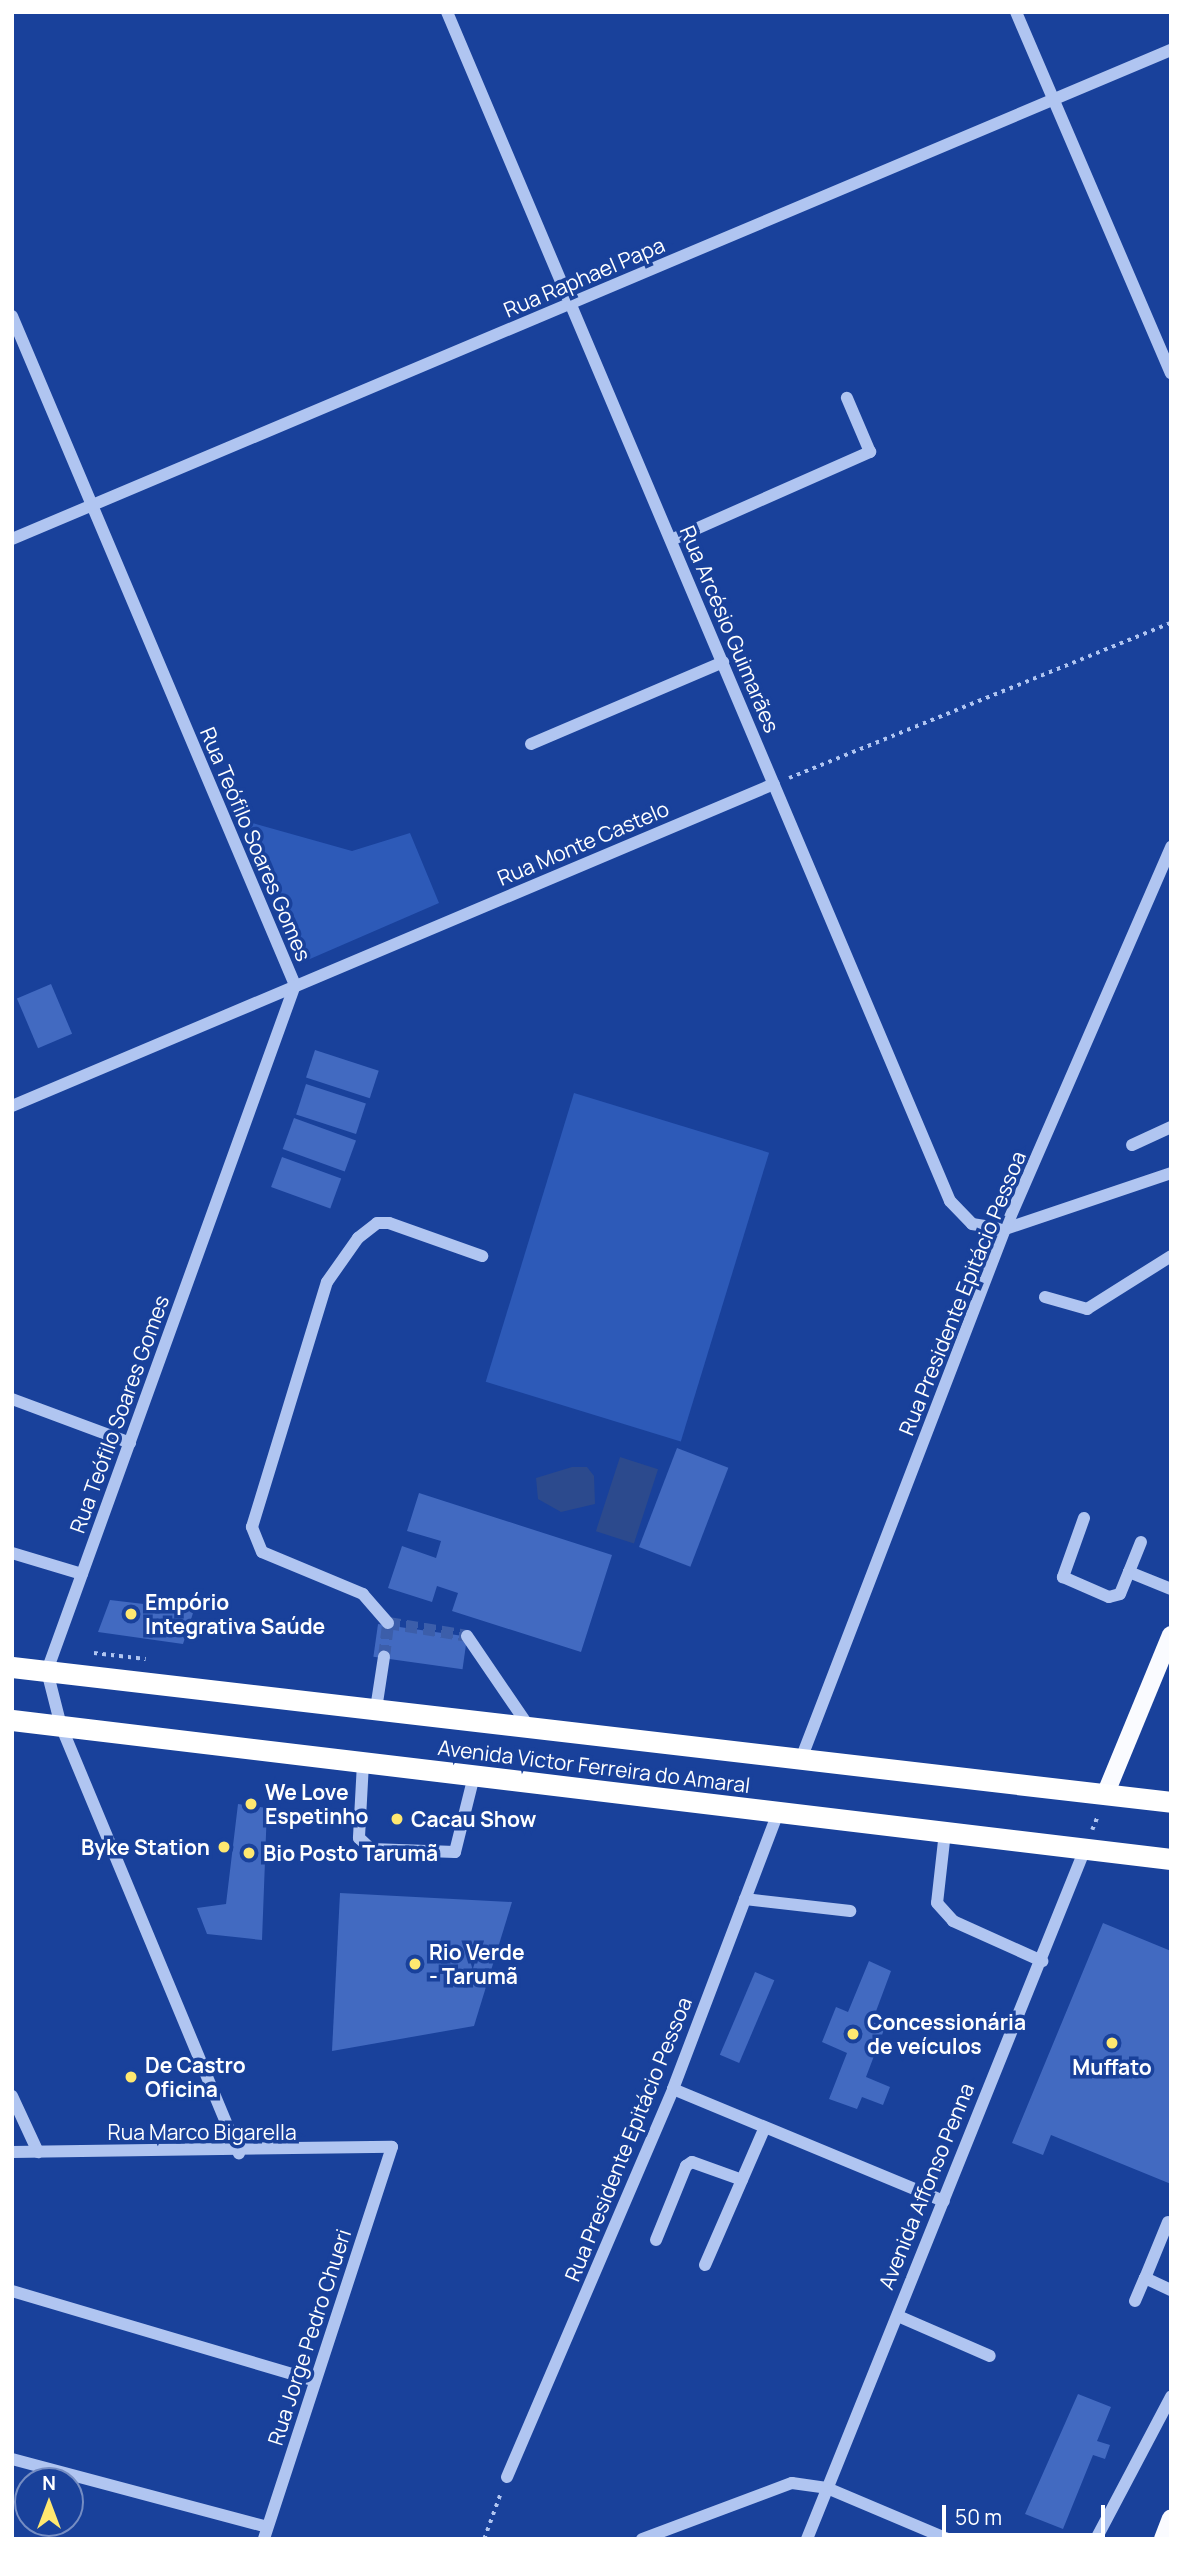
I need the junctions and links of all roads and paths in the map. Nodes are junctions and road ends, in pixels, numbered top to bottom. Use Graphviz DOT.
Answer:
graph roads {
  1 [pos="447,12"];
  2 [pos="1016,12"];
  3 [pos="1171,50"];
  4 [pos="1054,99"];
  5 [pos="570,303"];
  6 [pos="12,316"];
  7 [pos="1171,373"];
  8 [pos="847,398"];
  9 [pos="92,505"];
  10 [pos="12,539"];
  11 [pos="671,540"];
  12 [pos="1171,623"];
  13 [pos="723,662"];
  14 [pos="531,744"];
  15 [pos="774,784"];
  16 [pos="1171,847"];
  17 [pos="295,985"];
  18 [pos="12,1106"];
  19 [pos="1171,1127"];
  20 [pos="1132,1144"];
  21 [pos="1171,1172"];
  22 [pos="1006,1230"];
  23 [pos="482,1256"];
  24 [pos="1171,1256"];
  25 [pos="1045,1297"];
  26 [pos="12,1399"];
  27 [pos="130,1443"];
  28 [pos="1084,1518"];
  29 [pos="1141,1542"];
  30 [pos="12,1553"];
  31 [pos="1129,1572"];
  32 [pos="82,1574"];
  33 [pos="1171,1589"];
  34 [pos="388,1623"];
  35 [pos="1171,1635"];
  36 [pos="467,1636"];
  37 [pos="384,1657"];
  38 [pos="12,1667"];
  39 [pos="47,1671"];
  40 [pos="376,1709"];
  41 [pos="12,1720"];
  42 [pos="61,1726"];
  43 [pos="529,1727"];
  44 [pos="801,1759"];
  45 [pos="363,1763"];
  46 [pos="474,1776"];
  47 [pos="1105,1795"];
  48 [pos="1171,1802"];
  49 [pos="778,1812"];
  50 [pos="945,1832"];
  51 [pos="1085,1849"];
  52 [pos="1171,1859"];
  53 [pos="745,1899"];
  54 [pos="850,1911"];
  55 [pos="1042,1961"];
  56 [pos="673,2089"];
  57 [pos="12,2096"];
  58 [pos="765,2127"];
  59 [pos="392,2147"];
  60 [pos="12,2152"];
  61 [pos="38,2152"];
  62 [pos="239,2153"];
  63 [pos="742,2180"];
  64 [pos="944,2201"];
  65 [pos="1168,2222"];
  66 [pos="656,2240"];
  67 [pos="705,2265"];
  68 [pos="1145,2278"];
  69 [pos="1171,2290"];
  70 [pos="12,2291"];
  71 [pos="1135,2301"];
  72 [pos="898,2316"];
  73 [pos="990,2356"];
  74 [pos="315,2381"];
  75 [pos="1171,2397"];
  76 [pos="12,2459"];
  77 [pos="507,2477"];
  78 [pos="827,2488"];
  79 [pos="1171,2518"];
  80 [pos="265,2533"];
  81 [pos="484,2539"];
  82 [pos="642,2539"];
  83 [pos="807,2539"];
  84 [pos="948,2539"];
  85 [pos="1096,2539"];
  86 [pos="1163,2539"];
  1 -- 5 [label="street, Rua Arcésio Guimarães"];
  2 -- 4 [label="street"];
  3 -- 4 [label="street, Rua Raphael Papa"];
  4 -- 5 [label="street, Rua Raphael Papa"];
  4 -- 7 [label="street"];
  5 -- 9 [label="street, Rua Raphael Papa"];
  5 -- 11 [label="street, Rua Arcésio Guimarães"];
  6 -- 9 [label="street, Rua Teófilo Soares Gomes"];
  8 -- 11 [label="street"];
  9 -- 10 [label="street, Rua Raphael Papa"];
  9 -- 17 [label="street, Rua Teófilo Soares Gomes"];
  11 -- 13 [label="street, Rua Arcésio Guimarães"];
  12 -- 15 [label="path"];
  13 -- 14 [label="street"];
  13 -- 15 [label="street, Rua Arcésio Guimarães"];
  15 -- 17 [label="street, Rua Monte Castelo"];
  15 -- 22 [label="street, Rua Arcésio Guimarães"];
  16 -- 22 [label="street, Rua Presidente Epitácio Pessoa"];
  17 -- 18 [label="street, Rua Monte Castelo"];
  17 -- 27 [label="street, Rua Teófilo Soares Gomes"];
  19 -- 20 [label="street"];
  21 -- 22 [label="street"];
  22 -- 44 [label="street, Rua Presidente Epitácio Pessoa"];
  23 -- 34 [label="street"];
  24 -- 25 [label="street"];
  26 -- 27 [label="street"];
  27 -- 32 [label="street, Rua Teófilo Soares Gomes"];
  28 -- 31 [label="street"];
  29 -- 31 [label="street"];
  30 -- 32 [label="street"];
  31 -- 33 [label="street"];
  32 -- 39 [label="street, Rua Teófilo Soares Gomes"];
  35 -- 47 [label="main road"];
  36 -- 43 [label="street"];
  37 -- 40 [label="street"];
  38 -- 39 [label="highway, Avenida Victor Ferreira do Amaral"];
  39 -- 40 [label="highway, Avenida Victor Ferreira do Amaral"];
  39 -- 42 [label="street"];
  40 -- 43 [label="highway, Avenida Victor Ferreira do Amaral"];
  41 -- 42 [label="highway, Avenida Victor Ferreira do Amaral"];
  42 -- 45 [label="highway, Avenida Victor Ferreira do Amaral"];
  42 -- 62 [label="street"];
  43 -- 44 [label="highway, Avenida Victor Ferreira do Amaral"];
  44 -- 47 [label="highway, Avenida Victor Ferreira do Amaral"];
  45 -- 46 [label="highway, Avenida Victor Ferreira do Amaral"];
  45 -- 46 [label="street"];
  46 -- 49 [label="highway, Avenida Victor Ferreira do Amaral"];
  47 -- 48 [label="highway, Avenida Victor Ferreira do Amaral"];
  47 -- 51 [label="path"];
  49 -- 50 [label="highway, Avenida Victor Ferreira do Amaral"];
  49 -- 53 [label="street, Rua Presidente Epitácio Pessoa"];
  50 -- 51 [label="highway, Avenida Victor Ferreira do Amaral"];
  50 -- 55 [label="street"];
  51 -- 52 [label="highway, Avenida Victor Ferreira do Amaral"];
  51 -- 55 [label="street, Avenida Affonso Penna"];
  53 -- 54 [label="street"];
  53 -- 56 [label="street, Rua Presidente Epitácio Pessoa"];
  55 -- 64 [label="street, Avenida Affonso Penna"];
  56 -- 58 [label="street"];
  56 -- 77 [label="street, Rua Presidente Epitácio Pessoa"];
  57 -- 61 [label="street"];
  58 -- 63 [label="street"];
  58 -- 64 [label="street"];
  59 -- 62 [label="street, Rua Marco Bigarella"];
  59 -- 74 [label="street, Rua Jorge Pedro Chueri"];
  60 -- 61 [label="street, Rua Marco Bigarella"];
  61 -- 62 [label="street, Rua Marco Bigarella"];
  63 -- 66 [label="street"];
  63 -- 67 [label="street"];
  64 -- 72 [label="street, Avenida Affonso Penna"];
  65 -- 68 [label="street"];
  68 -- 69 [label="street"];
  68 -- 71 [label="street"];
  70 -- 74 [label="street"];
  72 -- 73 [label="street"];
  72 -- 78 [label="street, Avenida Affonso Penna"];
  74 -- 80 [label="street, Rua Jorge Pedro Chueri"];
  75 -- 85 [label="street"];
  76 -- 80 [label="street"];
  77 -- 81 [label="path"];
  78 -- 82 [label="street"];
  78 -- 83 [label="street, Avenida Affonso Penna"];
  78 -- 84 [label="street"];
  79 -- 86 [label="main road"];
}
